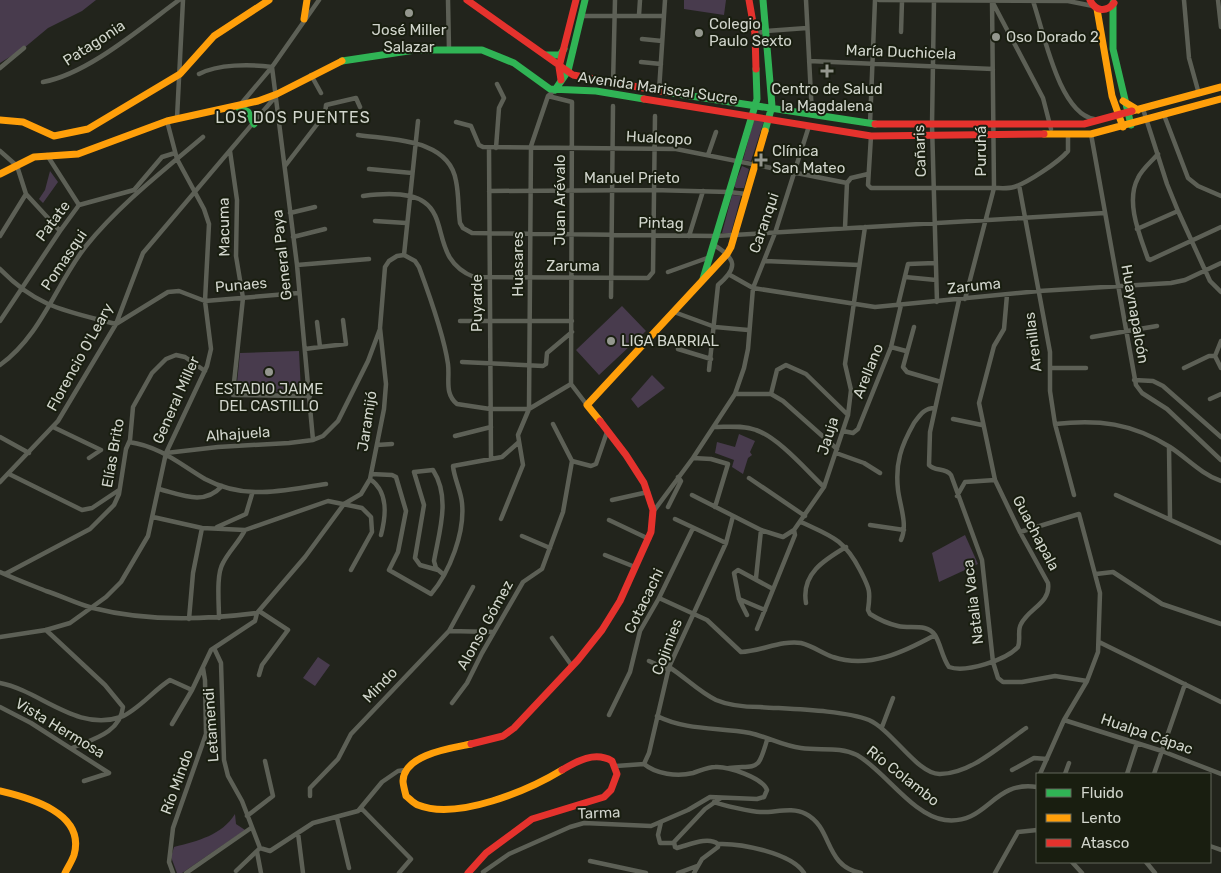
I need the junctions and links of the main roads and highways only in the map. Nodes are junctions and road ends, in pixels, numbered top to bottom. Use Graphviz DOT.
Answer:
graph roads {
  1 [pos="269,0"];
  2 [pos="308,0"];
  3 [pos="467,0"];
  4 [pos="576,0"];
  5 [pos="585,0"];
  6 [pos="749,0"];
  7 [pos="762,0"];
  8 [pos="1114,2"];
  9 [pos="1093,5"];
  10 [pos="304,18"];
  11 [pos="564,49"];
  12 [pos="541,54"];
  13 [pos="559,66"];
  14 [pos="568,71"];
  15 [pos="561,80"];
  16 [pos="1221,87"];
  17 [pos="555,90"];
  18 [pos="1221,99"];
  19 [pos="1123,102"];
  20 [pos="238,107"];
  21 [pos="755,107"];
  22 [pos="1140,109"];
  23 [pos="771,110"];
  24 [pos="1127,113"];
  25 [pos="752,116"];
  26 [pos="1119,116"];
  27 [pos="768,118"];
  28 [pos="0,120"];
  29 [pos="254,124"];
  30 [pos="1131,125"];
  31 [pos="1123,127"];
  32 [pos="0,174"];
  33 [pos="702,282"];
  34 [pos="0,791"];
  35 [pos="65,873"];
  36 [pos="468,873"];
  1 -- 28 [label="main road"];
  2 -- 10 [label="main road"];
  3 -- 12 [label="main road, Avenida Mariscal Sucre"];
  4 -- 11 [label="main road"];
  5 -- 14 [label="main road"];
  6 -- 21 [label="main road"];
  7 -- 23 [label="main road"];
  8 -- 9 [label="main road"];
  8 -- 19 [label="main road"];
  9 -- 26 [label="main road"];
  11 -- 12 [label="main road"];
  11 -- 13 [label="main road"];
  12 -- 13 [label="main road, Avenida Mariscal Sucre"];
  13 -- 14 [label="main road, Avenida Mariscal Sucre"];
  13 -- 15 [label="main road"];
  14 -- 15 [label="main road"];
  14 -- 21 [label="main road, Avenida Mariscal Sucre"];
  15 -- 17 [label="main road"];
  16 -- 22 [label="main road, Avenida Mariscal Sucre"];
  17 -- 20 [label="main road, Avenida Mariscal Sucre"];
  17 -- 25 [label="main road, Avenida Mariscal Sucre"];
  18 -- 30 [label="main road, Avenida Mariscal Sucre"];
  19 -- 22 [label="main road"];
  19 -- 24 [label="main road"];
  20 -- 29 [label="main road"];
  20 -- 32 [label="main road, Avenida Mariscal Sucre"];
  21 -- 23 [label="main road, Avenida Mariscal Sucre"];
  21 -- 25 [label="main road"];
  22 -- 24 [label="main road, Avenida Mariscal Sucre"];
  23 -- 26 [label="main road, Avenida Mariscal Sucre"];
  23 -- 27 [label="main road"];
  24 -- 26 [label="main road, Avenida Mariscal Sucre"];
  24 -- 30 [label="main road"];
  25 -- 27 [label="main road, Avenida Mariscal Sucre"];
  25 -- 33 [label="main road"];
  26 -- 31 [label="main road"];
  27 -- 31 [label="main road, Avenida Mariscal Sucre"];
  27 -- 33 [label="main road"];
  30 -- 31 [label="main road, Avenida Mariscal Sucre"];
  33 -- 36 [label="main road"];
  34 -- 35 [label="main road"];
}
